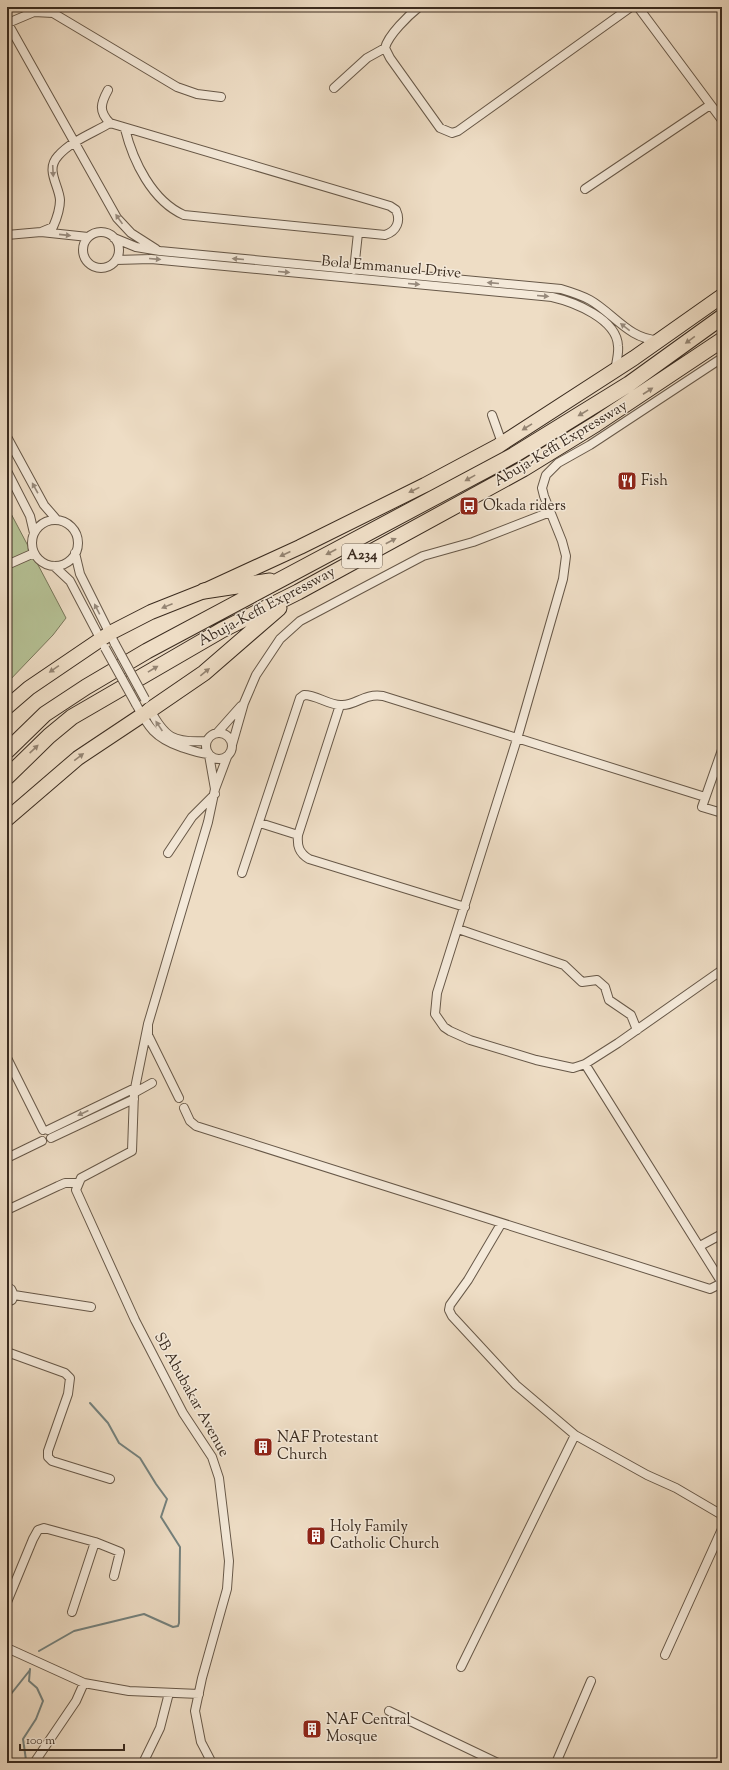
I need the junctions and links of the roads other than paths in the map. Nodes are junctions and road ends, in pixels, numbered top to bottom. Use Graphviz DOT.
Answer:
graph roads {
  1 [pos="419,7"];
  2 [pos="631,7"];
  3 [pos="638,7"];
  4 [pos="7,23"];
  5 [pos="385,48"];
  6 [pos="334,88"];
  7 [pos="108,90"];
  8 [pos="221,97"];
  9 [pos="710,105"];
  10 [pos="722,120"];
  11 [pos="110,123"];
  12 [pos="125,129"];
  13 [pos="75,142"];
  14 [pos="585,189"];
  15 [pos="41,232"];
  16 [pos="358,233"];
  17 [pos="7,235"];
  18 [pos="88,237"];
  19 [pos="114,238"];
  20 [pos="160,251"];
  21 [pos="116,260"];
  22 [pos="354,270"];
  23 [pos="722,296"];
  24 [pos="722,317"];
  25 [pos="661,339"];
  26 [pos="722,340"];
  27 [pos="722,358"];
  28 [pos="615,371"];
  29 [pos="492,415"];
  30 [pos="7,437"];
  31 [pos="502,443"];
  32 [pos="7,471"];
  33 [pos="550,512"];
  34 [pos="57,520"];
  35 [pos="34,533"];
  36 [pos="75,552"];
  37 [pos="34,553"];
  38 [pos="7,565"];
  39 [pos="54,566"];
  40 [pos="280,579"];
  41 [pos="204,591"];
  42 [pos="298,592"];
  43 [pos="108,641"];
  44 [pos="244,703"];
  45 [pos="340,705"];
  46 [pos="143,707"];
  47 [pos="7,708"];
  48 [pos="217,733"];
  49 [pos="517,738"];
  50 [pos="207,741"];
  51 [pos="232,745"];
  52 [pos="722,750"];
  53 [pos="7,751"];
  54 [pos="209,755"];
  55 [pos="227,757"];
  56 [pos="7,777"];
  57 [pos="215,792"];
  58 [pos="705,797"];
  59 [pos="722,813"];
  60 [pos="7,819"];
  61 [pos="260,823"];
  62 [pos="298,835"];
  63 [pos="168,853"];
  64 [pos="242,873"];
  65 [pos="465,907"];
  66 [pos="458,929"];
  67 [pos="722,970"];
  68 [pos="148,1024"];
  69 [pos="637,1030"];
  70 [pos="7,1058"];
  71 [pos="585,1064"];
  72 [pos="152,1083"];
  73 [pos="134,1093"];
  74 [pos="179,1098"];
  75 [pos="120,1101"];
  76 [pos="184,1108"];
  77 [pos="46,1130"];
  78 [pos="51,1138"];
  79 [pos="42,1141"];
  80 [pos="7,1158"];
  81 [pos="77,1187"];
  82 [pos="7,1210"];
  83 [pos="501,1224"];
  84 [pos="722,1234"];
  85 [pos="700,1246"];
  86 [pos="722,1283"];
  87 [pos="7,1288"];
  88 [pos="14,1294"];
  89 [pos="7,1302"];
  90 [pos="91,1306"];
  91 [pos="7,1352"];
  92 [pos="575,1435"];
  93 [pos="110,1479"];
  94 [pos="722,1515"];
  95 [pos="722,1529"];
  96 [pos="95,1542"];
  97 [pos="114,1576"];
  98 [pos="7,1602"];
  99 [pos="72,1612"];
  100 [pos="7,1648"];
  101 [pos="665,1655"];
  102 [pos="461,1667"];
  103 [pos="591,1681"];
  104 [pos="84,1683"];
  105 [pos="169,1693"];
  106 [pos="199,1694"];
  107 [pos="389,1711"];
  108 [pos="36,1762"];
  109 [pos="143,1763"];
  110 [pos="212,1763"];
  111 [pos="498,1763"];
  112 [pos="556,1763"];
  1 -- 5 [label="street"];
  2 -- 5 [label="street"];
  3 -- 9 [label="street"];
  4 -- 8 [label="street"];
  4 -- 13 [label="street"];
  5 -- 6 [label="street"];
  7 -- 11 [label="street"];
  9 -- 10 [label="street"];
  9 -- 14 [label="street"];
  11 -- 12 [label="street"];
  11 -- 13 [label="street"];
  12 -- 16 [label="street"];
  12 -- 16 [label="street"];
  13 -- 15 [label="street, one-way"];
  20 -- 13 [label="street, one-way"];
  15 -- 17 [label="street"];
  15 -- 18 [label="street, one-way"];
  16 -- 22 [label="street"];
  18 -- 19 [label="street"];
  18 -- 21 [label="street"];
  19 -- 20 [label="street, Bola Emmanuel Drive"];
  19 -- 21 [label="street"];
  22 -- 20 [label="street, Bola Emmanuel Drive, one-way"];
  21 -- 28 [label="street, Bola Emmanuel Drive, one-way"];
  25 -- 22 [label="street, Bola Emmanuel Drive, one-way"];
  23 -- 25 [label="highway, Abuja-Keffi Expressway"];
  24 -- 40 [label="highway, Abuja-Keffi Expressway / A234, one-way"];
  25 -- 28 [label="highway, Abuja-Keffi Expressway"];
  42 -- 26 [label="highway, Abuja-Keffi Expressway / A234, one-way"];
  27 -- 33 [label="street"];
  28 -- 31 [label="highway, Abuja-Keffi Expressway, one-way"];
  29 -- 31 [label="street"];
  34 -- 30 [label="street, one-way"];
  31 -- 41 [label="highway, Abuja-Keffi Expressway, one-way"];
  32 -- 35 [label="street"];
  33 -- 44 [label="street"];
  33 -- 49 [label="street"];
  34 -- 35 [label="street"];
  34 -- 36 [label="street"];
  35 -- 37 [label="street"];
  36 -- 39 [label="street"];
  43 -- 36 [label="street, one-way"];
  37 -- 38 [label="street"];
  37 -- 39 [label="street"];
  39 -- 43 [label="street"];
  40 -- 41 [label="highway"];
  40 -- 53 [label="highway, Abuja-Keffi Expressway / A234"];
  41 -- 43 [label="highway, Abuja-Keffi Expressway, one-way"];
  46 -- 42 [label="highway, one-way"];
  56 -- 42 [label="highway, Abuja-Keffi Expressway / A234, one-way"];
  43 -- 46 [label="street, bridge"];
  43 -- 47 [label="highway, Abuja-Keffi Expressway, one-way"];
  44 -- 48 [label="street"];
  44 -- 51 [label="street"];
  45 -- 49 [label="street"];
  45 -- 61 [label="street"];
  45 -- 62 [label="street"];
  50 -- 46 [label="street, one-way"];
  46 -- 54 [label="street"];
  60 -- 46 [label="highway, one-way"];
  48 -- 50 [label="street"];
  48 -- 51 [label="street"];
  49 -- 58 [label="street"];
  49 -- 65 [label="street"];
  50 -- 54 [label="street"];
  51 -- 55 [label="street"];
  52 -- 58 [label="street"];
  54 -- 55 [label="street"];
  54 -- 57 [label="street"];
  55 -- 57 [label="street"];
  57 -- 63 [label="street"];
  57 -- 68 [label="street"];
  58 -- 59 [label="street"];
  61 -- 62 [label="street"];
  61 -- 64 [label="street"];
  62 -- 65 [label="street"];
  65 -- 66 [label="street"];
  66 -- 69 [label="street"];
  66 -- 71 [label="street"];
  67 -- 69 [label="street"];
  68 -- 73 [label="street"];
  68 -- 74 [label="street"];
  69 -- 71 [label="street"];
  70 -- 77 [label="street"];
  71 -- 85 [label="street"];
  72 -- 73 [label="street"];
  73 -- 75 [label="street"];
  73 -- 81 [label="street"];
  75 -- 77 [label="street, one-way"];
  75 -- 78 [label="street"];
  76 -- 83 [label="street"];
  77 -- 78 [label="street"];
  77 -- 79 [label="street"];
  78 -- 79 [label="street"];
  79 -- 80 [label="street"];
  81 -- 82 [label="street"];
  81 -- 106 [label="street, SB Abubakar Avenue"];
  83 -- 86 [label="street"];
  83 -- 92 [label="street"];
  84 -- 85 [label="street"];
  85 -- 86 [label="street"];
  87 -- 88 [label="street"];
  88 -- 89 [label="street"];
  88 -- 90 [label="street"];
  91 -- 93 [label="street"];
  92 -- 94 [label="street"];
  92 -- 102 [label="street"];
  95 -- 101 [label="street"];
  96 -- 97 [label="street"];
  96 -- 98 [label="street"];
  96 -- 99 [label="street"];
  100 -- 104 [label="street"];
  103 -- 112 [label="street"];
  104 -- 105 [label="street"];
  104 -- 108 [label="street"];
  105 -- 106 [label="street"];
  105 -- 109 [label="street"];
  106 -- 110 [label="street, SB Abubakar Avenue"];
  107 -- 111 [label="street"];
}
